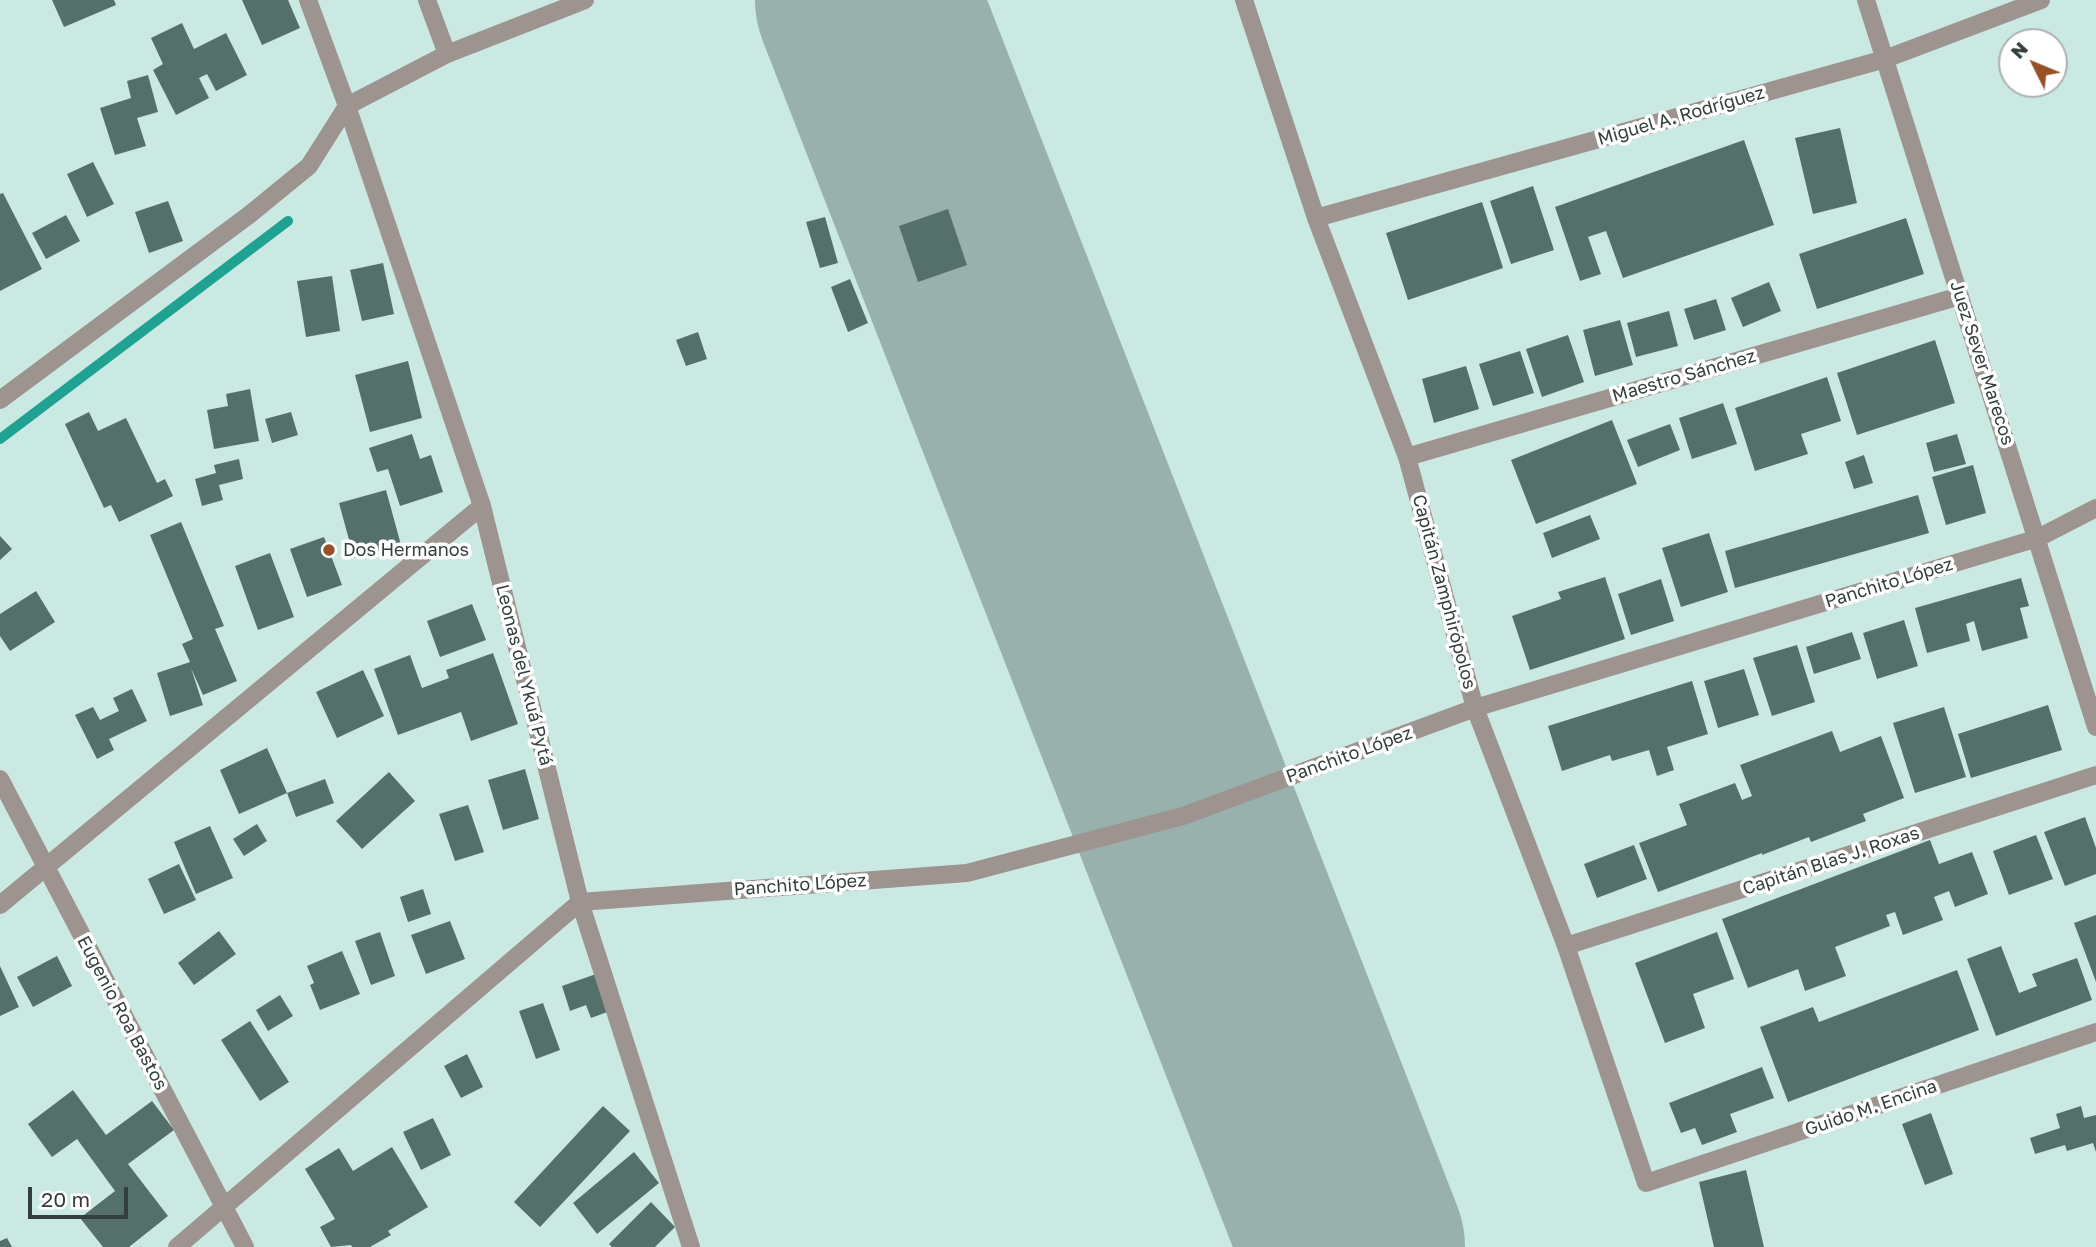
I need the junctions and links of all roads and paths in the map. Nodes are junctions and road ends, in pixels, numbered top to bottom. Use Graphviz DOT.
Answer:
graph roads {
  1 [pos="308,0"];
  2 [pos="426,0"];
  3 [pos="585,0"];
  4 [pos="1244,0"];
  5 [pos="1866,0"];
  6 [pos="2041,0"];
  7 [pos="447,54"];
  8 [pos="1885,59"];
  9 [pos="347,106"];
  10 [pos="1316,218"];
  11 [pos="1960,296"];
  12 [pos="0,400"];
  13 [pos="1407,457"];
  14 [pos="482,506"];
  15 [pos="2096,508"];
  16 [pos="2038,538"];
  17 [pos="1475,708"];
  18 [pos="2096,727"];
  19 [pos="2096,775"];
  20 [pos="0,779"];
  21 [pos="46,867"];
  22 [pos="580,902"];
  23 [pos="0,905"];
  24 [pos="1566,946"];
  25 [pos="2096,1032"];
  26 [pos="1646,1183"];
  27 [pos="224,1206"];
  28 [pos="177,1247"];
  29 [pos="245,1247"];
  30 [pos="691,1247"];
  1 -- 9 [label="street, Leonas del Ykuá Pytá"];
  2 -- 7 [label="street"];
  3 -- 7 [label="street"];
  4 -- 10 [label="street, Capitán Zamphirópolos"];
  5 -- 8 [label="street, Juez Sever Marecos"];
  6 -- 8 [label="street, Miguel A. Rodríguez"];
  7 -- 9 [label="street"];
  8 -- 10 [label="street, Miguel A. Rodríguez"];
  8 -- 11 [label="street, Juez Sever Marecos"];
  9 -- 12 [label="street"];
  9 -- 14 [label="street, Leonas del Ykuá Pytá"];
  10 -- 13 [label="street, Capitán Zamphirópolos"];
  11 -- 13 [label="street, Maestro Sánchez"];
  11 -- 16 [label="street, Juez Sever Marecos"];
  13 -- 17 [label="street, Capitán Zamphirópolos"];
  14 -- 21 [label="street"];
  14 -- 22 [label="street, Leonas del Ykuá Pytá"];
  15 -- 16 [label="street, Panchito López"];
  16 -- 17 [label="street, Panchito López"];
  16 -- 18 [label="street, Juez Sever Marecos"];
  17 -- 22 [label="street, Panchito López"];
  17 -- 24 [label="street, Capitán Zamphirópolos"];
  19 -- 24 [label="street, Capitán Blas J. Roxas"];
  20 -- 21 [label="street, Eugenio Roa Bastos"];
  21 -- 23 [label="street"];
  21 -- 27 [label="street, Eugenio Roa Bastos"];
  22 -- 27 [label="street"];
  22 -- 30 [label="street, Leonas del Ykuá Pytá"];
  24 -- 26 [label="street, Capitán Zamphirópolos"];
  25 -- 26 [label="street, Guido M. Encina"];
  27 -- 28 [label="street"];
  27 -- 29 [label="street, Eugenio Roa Bastos"];
}
